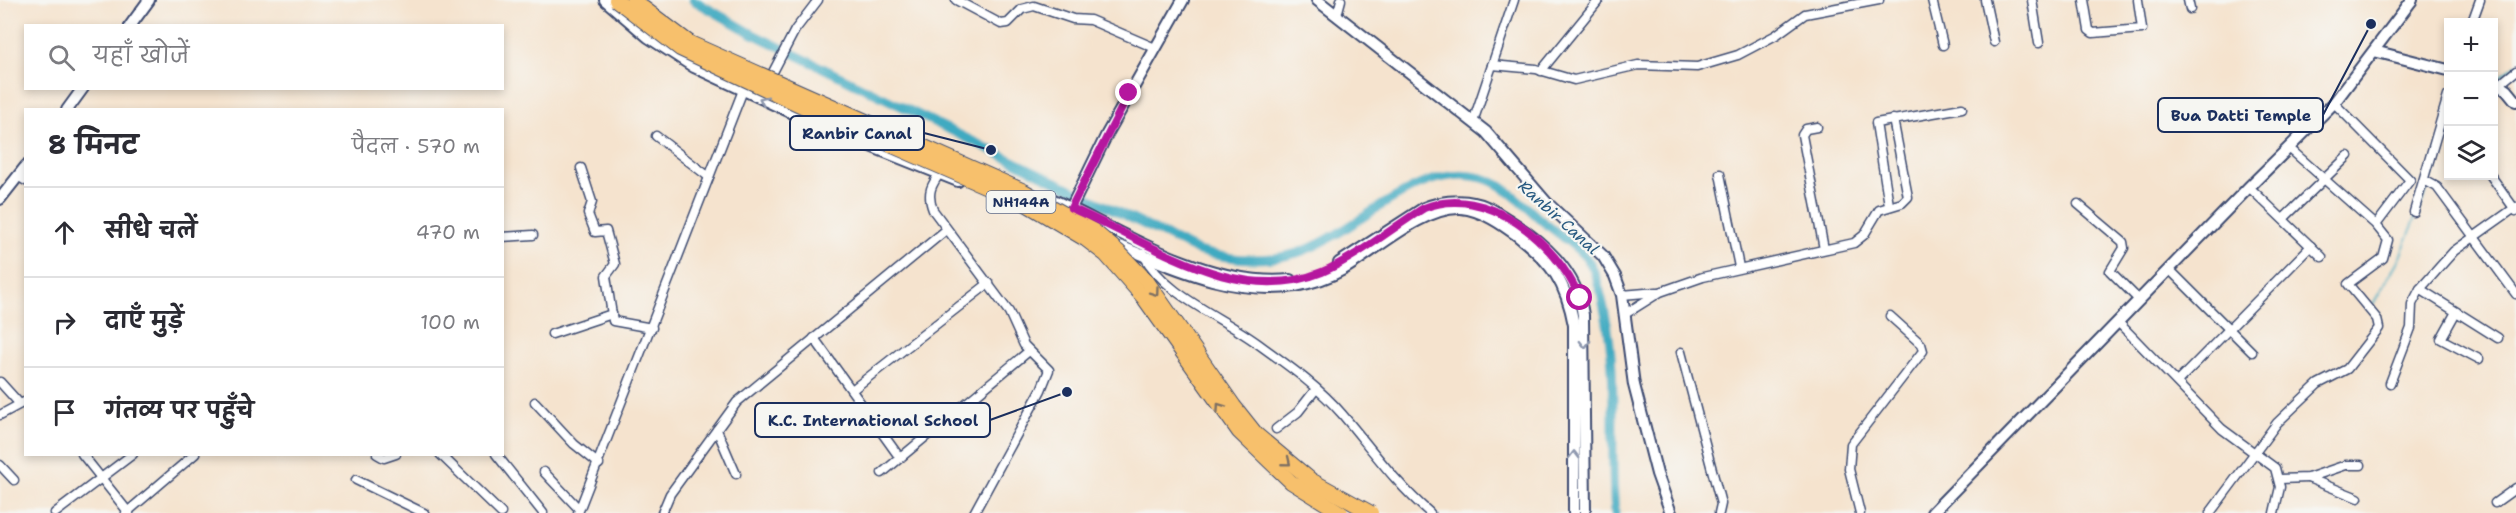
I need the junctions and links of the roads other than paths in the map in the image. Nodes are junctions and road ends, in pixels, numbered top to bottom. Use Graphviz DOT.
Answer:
graph roads {
  1 [pos="149,0"];
  2 [pos="605,0"];
  3 [pos="616,0"];
  4 [pos="633,0"];
  5 [pos="645,0"];
  6 [pos="818,0"];
  7 [pos="956,0"];
  8 [pos="1183,0"];
  9 [pos="1317,0"];
  10 [pos="1341,0"];
  11 [pos="1514,0"];
  12 [pos="1599,0"];
  13 [pos="1878,0"];
  14 [pos="1932,0"];
  15 [pos="1985,0"];
  16 [pos="2032,0"];
  17 [pos="2084,0"];
  18 [pos="2138,0"];
  19 [pos="2412,0"];
  20 [pos="2470,0"];
  21 [pos="2480,2"];
  22 [pos="1028,3"];
  23 [pos="1337,15"];
  24 [pos="2474,18"];
  25 [pos="131,24"];
  26 [pos="1994,42"];
  27 [pos="2038,43"];
  28 [pos="1943,45"];
  29 [pos="1155,48"];
  30 [pos="2374,51"];
  31 [pos="752,65"];
  32 [pos="1492,65"];
  33 [pos="2444,69"];
  34 [pos="774,70"];
  35 [pos="1541,71"];
  36 [pos="2516,71"];
  37 [pos="2498,82"];
  38 [pos="2498,84"];
  39 [pos="82,90"];
  40 [pos="743,90"];
  41 [pos="2516,100"];
  42 [pos="2334,103"];
  43 [pos="68,108"];
  44 [pos="1962,108"];
  45 [pos="1893,119"];
  46 [pos="1473,122"];
  47 [pos="2444,126"];
  48 [pos="1817,127"];
  49 [pos="656,135"];
  50 [pos="2289,148"];
  51 [pos="952,154"];
  52 [pos="2348,156"];
  53 [pos="581,168"];
  54 [pos="939,174"];
  55 [pos="1720,174"];
  56 [pos="709,177"];
  57 [pos="22,179"];
  58 [pos="2324,179"];
  59 [pos="2494,180"];
  60 [pos="2428,181"];
  61 [pos="2249,187"];
  62 [pos="0,199"];
  63 [pos="2078,204"];
  64 [pos="1888,206"];
  65 [pos="1071,208"];
  66 [pos="2515,209"];
  67 [pos="2414,212"];
  68 [pos="2283,219"];
  69 [pos="2376,225"];
  70 [pos="946,230"];
  71 [pos="533,235"];
  72 [pos="504,237"];
  73 [pos="2474,238"];
  74 [pos="1135,240"];
  75 [pos="2311,246"];
  76 [pos="1824,249"];
  77 [pos="1144,256"];
  78 [pos="2322,256"];
  79 [pos="1739,267"];
  80 [pos="2169,269"];
  81 [pos="989,283"];
  82 [pos="2420,289"];
  83 [pos="1660,292"];
  84 [pos="2516,294"];
  85 [pos="1622,295"];
  86 [pos="2139,300"];
  87 [pos="2456,312"];
  88 [pos="612,314"];
  89 [pos="1625,314"];
  90 [pos="1890,316"];
  91 [pos="2118,322"];
  92 [pos="652,328"];
  93 [pos="2230,330"];
  94 [pos="552,334"];
  95 [pos="814,338"];
  96 [pos="2498,338"];
  97 [pos="1029,351"];
  98 [pos="1681,352"];
  99 [pos="2252,352"];
  100 [pos="2479,359"];
  101 [pos="0,382"];
  102 [pos="2177,382"];
  103 [pos="2390,383"];
  104 [pos="1316,389"];
  105 [pos="852,390"];
  106 [pos="22,402"];
  107 [pos="535,402"];
  108 [pos="0,416"];
  109 [pos="1276,429"];
  110 [pos="717,430"];
  111 [pos="2253,453"];
  112 [pos="84,456"];
  113 [pos="130,456"];
  114 [pos="193,456"];
  115 [pos="442,456"];
  116 [pos="498,456"];
  117 [pos="900,459"];
  118 [pos="599,464"];
  119 [pos="0,465"];
  120 [pos="2361,465"];
  121 [pos="544,472"];
  122 [pos="882,473"];
  123 [pos="736,474"];
  124 [pos="101,478"];
  125 [pos="2308,478"];
  126 [pos="2279,479"];
  127 [pos="14,480"];
  128 [pos="356,480"];
  129 [pos="2516,488"];
  130 [pos="2358,498"];
  131 [pos="2495,503"];
  132 [pos="126,511"];
  133 [pos="578,511"];
  134 [pos="56,513"];
  135 [pos="424,513"];
  136 [pos="501,513"];
  137 [pos="543,513"];
  138 [pos="662,513"];
  139 [pos="974,513"];
  140 [pos="1341,513"];
  141 [pos="1371,513"];
  142 [pos="1430,513"];
  143 [pos="1574,513"];
  144 [pos="1584,513"];
  145 [pos="1671,513"];
  146 [pos="1719,513"];
  147 [pos="1860,513"];
  148 [pos="1932,513"];
  149 [pos="2210,513"];
  150 [pos="2274,513"];
  1 -- 25 [label="street"];
  2 -- 40 [label="street"];
  140 -- 3 [label="highway, NH144A, one-way, bridge"];
  4 -- 141 [label="highway, NH144A, one-way, bridge"];
  5 -- 31 [label="street"];
  6 -- 34 [label="street"];
  7 -- 22 [label="street"];
  8 -- 29 [label="street"];
  9 -- 23 [label="street"];
  10 -- 23 [label="street"];
  11 -- 32 [label="street"];
  12 -- 35 [label="street"];
  13 -- 35 [label="street"];
  14 -- 28 [label="street"];
  15 -- 26 [label="street"];
  16 -- 27 [label="street"];
  17 -- 18 [label="street"];
  19 -- 30 [label="street"];
  20 -- 21 [label="street"];
  21 -- 24 [label="street"];
  22 -- 29 [label="street"];
  23 -- 46 [label="street"];
  29 -- 65 [label="street"];
  30 -- 33 [label="street"];
  30 -- 42 [label="street"];
  31 -- 34 [label="street"];
  31 -- 40 [label="street"];
  32 -- 35 [label="street"];
  32 -- 46 [label="street"];
  34 -- 51 [label="street"];
  36 -- 37 [label="street"];
  38 -- 41 [label="street"];
  39 -- 43 [label="street"];
  54 -- 40 [label="street, one-way"];
  40 -- 56 [label="street"];
  42 -- 50 [label="street"];
  42 -- 69 [label="street"];
  44 -- 45 [label="street"];
  45 -- 64 [label="street"];
  45 -- 64 [label="street"];
  46 -- 85 [label="street"];
  47 -- 60 [label="street"];
  48 -- 76 [label="street"];
  49 -- 56 [label="street"];
  50 -- 58 [label="street"];
  50 -- 61 [label="street"];
  51 -- 54 [label="street"];
  51 -- 65 [label="street"];
  52 -- 58 [label="street"];
  53 -- 88 [label="street"];
  54 -- 70 [label="street"];
  54 -- 77 [label="street"];
  55 -- 79 [label="street"];
  56 -- 92 [label="street"];
  57 -- 62 [label="street"];
  58 -- 68 [label="street"];
  58 -- 69 [label="street"];
  59 -- 66 [label="street"];
  60 -- 67 [label="street"];
  60 -- 73 [label="street"];
  61 -- 68 [label="street"];
  61 -- 80 [label="street"];
  63 -- 86 [label="street"];
  64 -- 76 [label="street"];
  65 -- 74 [label="street"];
  66 -- 73 [label="street"];
  68 -- 75 [label="street"];
  69 -- 111 [label="street"];
  70 -- 81 [label="street"];
  70 -- 95 [label="street"];
  71 -- 72 [label="street"];
  73 -- 82 [label="street"];
  73 -- 84 [label="street"];
  74 -- 77 [label="street"];
  74 -- 144 [label="street, one-way"];
  75 -- 78 [label="street"];
  75 -- 93 [label="street"];
  76 -- 79 [label="street"];
  77 -- 104 [label="street"];
  143 -- 77 [label="street, one-way"];
  79 -- 83 [label="street"];
  80 -- 86 [label="street"];
  80 -- 93 [label="street"];
  81 -- 97 [label="street"];
  81 -- 105 [label="street"];
  82 -- 87 [label="street"];
  82 -- 103 [label="street"];
  83 -- 85 [label="street"];
  83 -- 89 [label="street"];
  85 -- 89 [label="street"];
  86 -- 91 [label="street"];
  87 -- 96 [label="street"];
  87 -- 100 [label="street"];
  88 -- 92 [label="street"];
  88 -- 94 [label="street"];
  89 -- 145 [label="street"];
  90 -- 147 [label="street"];
  91 -- 102 [label="street"];
  91 -- 148 [label="street"];
  92 -- 118 [label="street"];
  93 -- 99 [label="street"];
  93 -- 102 [label="street"];
  95 -- 105 [label="street"];
  95 -- 110 [label="street"];
  97 -- 117 [label="street"];
  97 -- 139 [label="street"];
  98 -- 146 [label="street"];
  101 -- 106 [label="street"];
  102 -- 111 [label="street"];
  104 -- 109 [label="street"];
  104 -- 142 [label="street"];
  105 -- 117 [label="street"];
  106 -- 108 [label="street"];
  107 -- 118 [label="street"];
  110 -- 123 [label="street"];
  110 -- 138 [label="street"];
  111 -- 126 [label="street"];
  111 -- 149 [label="street"];
  112 -- 124 [label="street"];
  113 -- 124 [label="street"];
  114 -- 132 [label="street"];
  115 -- 136 [label="street"];
  116 -- 137 [label="street"];
  117 -- 122 [label="street"];
  118 -- 133 [label="street"];
  119 -- 127 [label="street"];
  120 -- 125 [label="street"];
  121 -- 133 [label="street"];
  124 -- 132 [label="street"];
  124 -- 134 [label="street"];
  125 -- 126 [label="street"];
  125 -- 130 [label="street"];
  126 -- 150 [label="street"];
  128 -- 135 [label="street"];
  129 -- 131 [label="street"];
}
